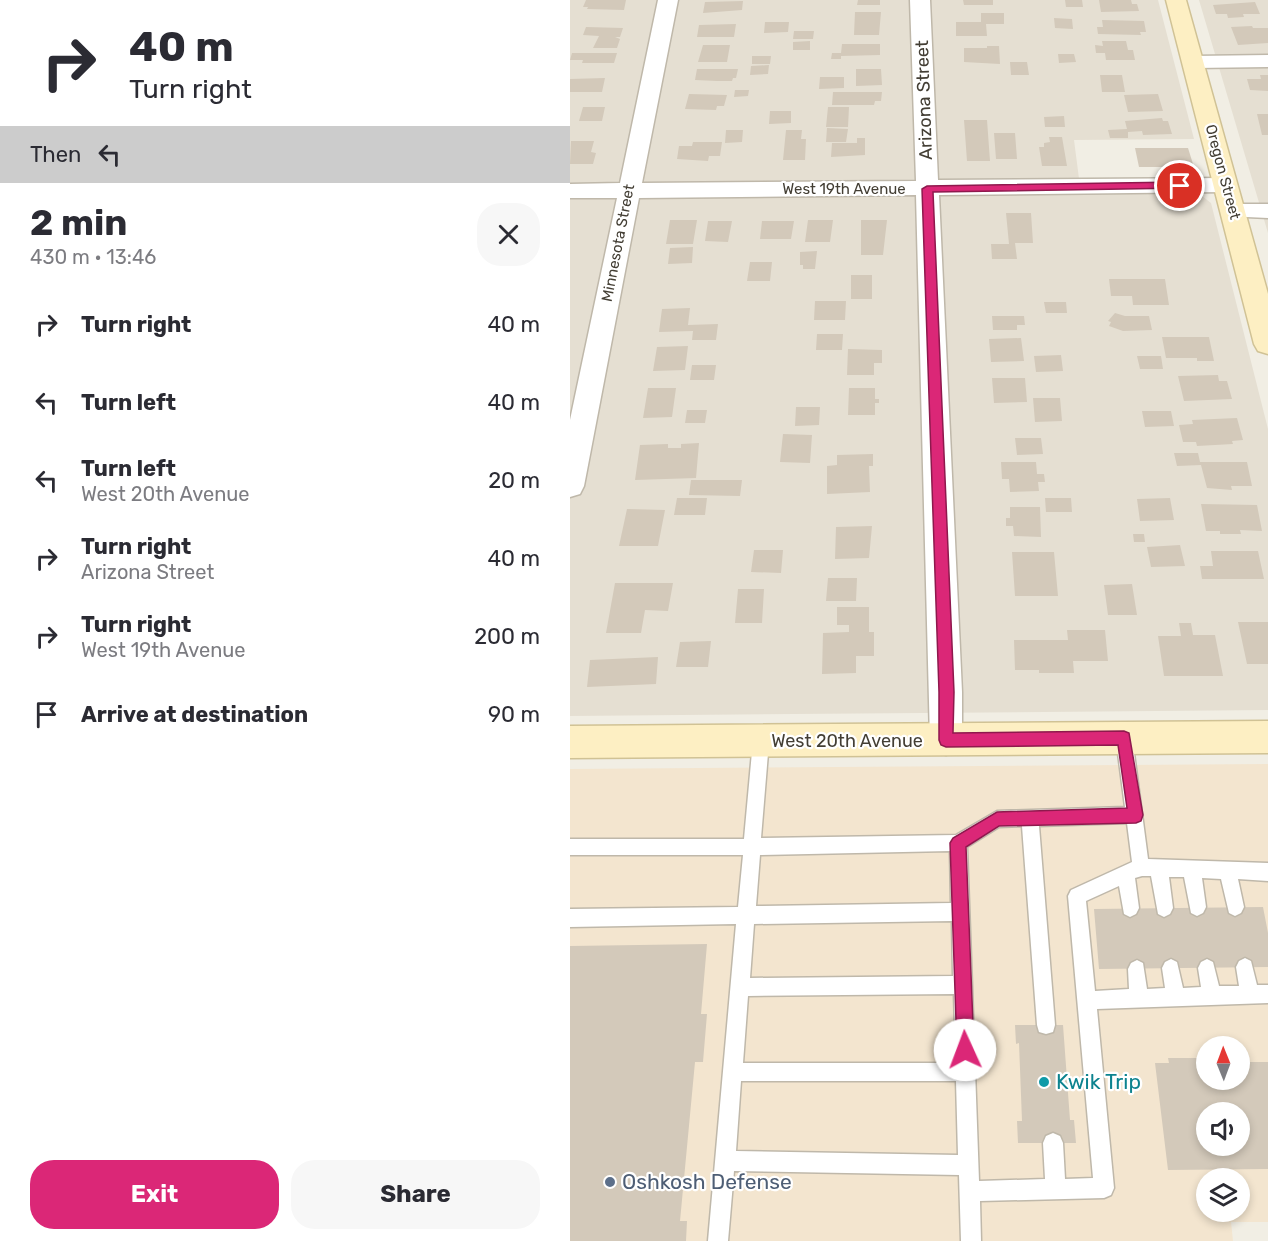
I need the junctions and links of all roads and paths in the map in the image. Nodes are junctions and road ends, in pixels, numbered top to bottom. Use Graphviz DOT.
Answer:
graph roads {
  1 [pos="668,0"];
  2 [pos="920,0"];
  3 [pos="1176,0"];
  4 [pos="1268,61"];
  5 [pos="1195,62"];
  6 [pos="1226,185"];
  7 [pos="927,189"];
  8 [pos="629,190"];
  9 [pos="570,191"];
  10 [pos="1233,211"];
  11 [pos="1268,211"];
  12 [pos="1268,344"];
  13 [pos="570,486"];
  14 [pos="1268,737"];
  15 [pos="1124,738"];
  16 [pos="946,740"];
  17 [pos="760,741"];
  18 [pos="570,742"];
  19 [pos="1136,815"];
  20 [pos="1030,818"];
  21 [pos="958,843"];
  22 [pos="570,847"];
  23 [pos="751,848"];
  24 [pos="1192,869"];
  25 [pos="1142,870"];
  26 [pos="1228,870"];
  27 [pos="1268,872"];
  28 [pos="1235,907"];
  29 [pos="1130,908"];
  30 [pos="1164,908"];
  31 [pos="1197,908"];
  32 [pos="960,912"];
  33 [pos="746,915"];
  34 [pos="570,918"];
  35 [pos="1171,968"];
  36 [pos="1207,968"];
  37 [pos="1245,968"];
  38 [pos="1137,969"];
  39 [pos="963,986"];
  40 [pos="741,987"];
  41 [pos="1268,994"];
  42 [pos="1249,995"];
  43 [pos="1211,996"];
  44 [pos="1175,997"];
  45 [pos="1139,998"];
  46 [pos="1086,1000"];
  47 [pos="1046,1025"];
  48 [pos="734,1072"];
  49 [pos="966,1072"];
  50 [pos="1053,1143"];
  51 [pos="726,1161"];
  52 [pos="969,1165"];
  53 [pos="1056,1190"];
  54 [pos="970,1191"];
  55 [pos="718,1241"];
  56 [pos="971,1241"];
  1 -- 8 [label="street, Minnesota Street"];
  2 -- 7 [label="street, Arizona Street"];
  3 -- 5 [label="main road, Oregon Street"];
  4 -- 5 [label="street"];
  5 -- 6 [label="main road, Oregon Street"];
  6 -- 7 [label="street, West 19th Avenue"];
  6 -- 10 [label="main road, Oregon Street"];
  7 -- 8 [label="street, West 19th Avenue"];
  7 -- 16 [label="street, Arizona Street"];
  8 -- 9 [label="street, West 19th Avenue"];
  8 -- 13 [label="street, Minnesota Street"];
  10 -- 11 [label="street"];
  10 -- 12 [label="main road, Oregon Street"];
  14 -- 15 [label="main road, West 20th Avenue"];
  15 -- 16 [label="main road, West 20th Avenue"];
  15 -- 19 [label="lane"];
  16 -- 17 [label="main road, West 20th Avenue"];
  17 -- 18 [label="main road, West 20th Avenue"];
  17 -- 23 [label="lane"];
  19 -- 20 [label="lane"];
  19 -- 25 [label="lane"];
  20 -- 21 [label="lane"];
  20 -- 47 [label="lane"];
  21 -- 23 [label="lane"];
  21 -- 32 [label="lane"];
  22 -- 23 [label="lane"];
  23 -- 33 [label="lane"];
  24 -- 25 [label="lane"];
  24 -- 26 [label="lane"];
  24 -- 31 [label="lane"];
  25 -- 29 [label="lane"];
  25 -- 30 [label="lane"];
  25 -- 46 [label="lane"];
  26 -- 27 [label="lane"];
  26 -- 28 [label="lane"];
  32 -- 33 [label="lane"];
  32 -- 39 [label="lane"];
  33 -- 34 [label="lane"];
  33 -- 40 [label="lane"];
  35 -- 44 [label="lane"];
  36 -- 43 [label="lane"];
  37 -- 42 [label="lane"];
  38 -- 45 [label="lane"];
  39 -- 40 [label="lane"];
  39 -- 49 [label="lane"];
  40 -- 48 [label="lane"];
  41 -- 42 [label="lane"];
  42 -- 43 [label="lane"];
  43 -- 44 [label="lane"];
  44 -- 45 [label="lane"];
  45 -- 46 [label="lane"];
  46 -- 53 [label="lane"];
  48 -- 49 [label="lane"];
  48 -- 51 [label="lane"];
  49 -- 52 [label="lane"];
  50 -- 53 [label="lane"];
  51 -- 52 [label="lane"];
  51 -- 55 [label="lane"];
  52 -- 54 [label="lane"];
  53 -- 54 [label="lane"];
  54 -- 56 [label="lane"];
}
